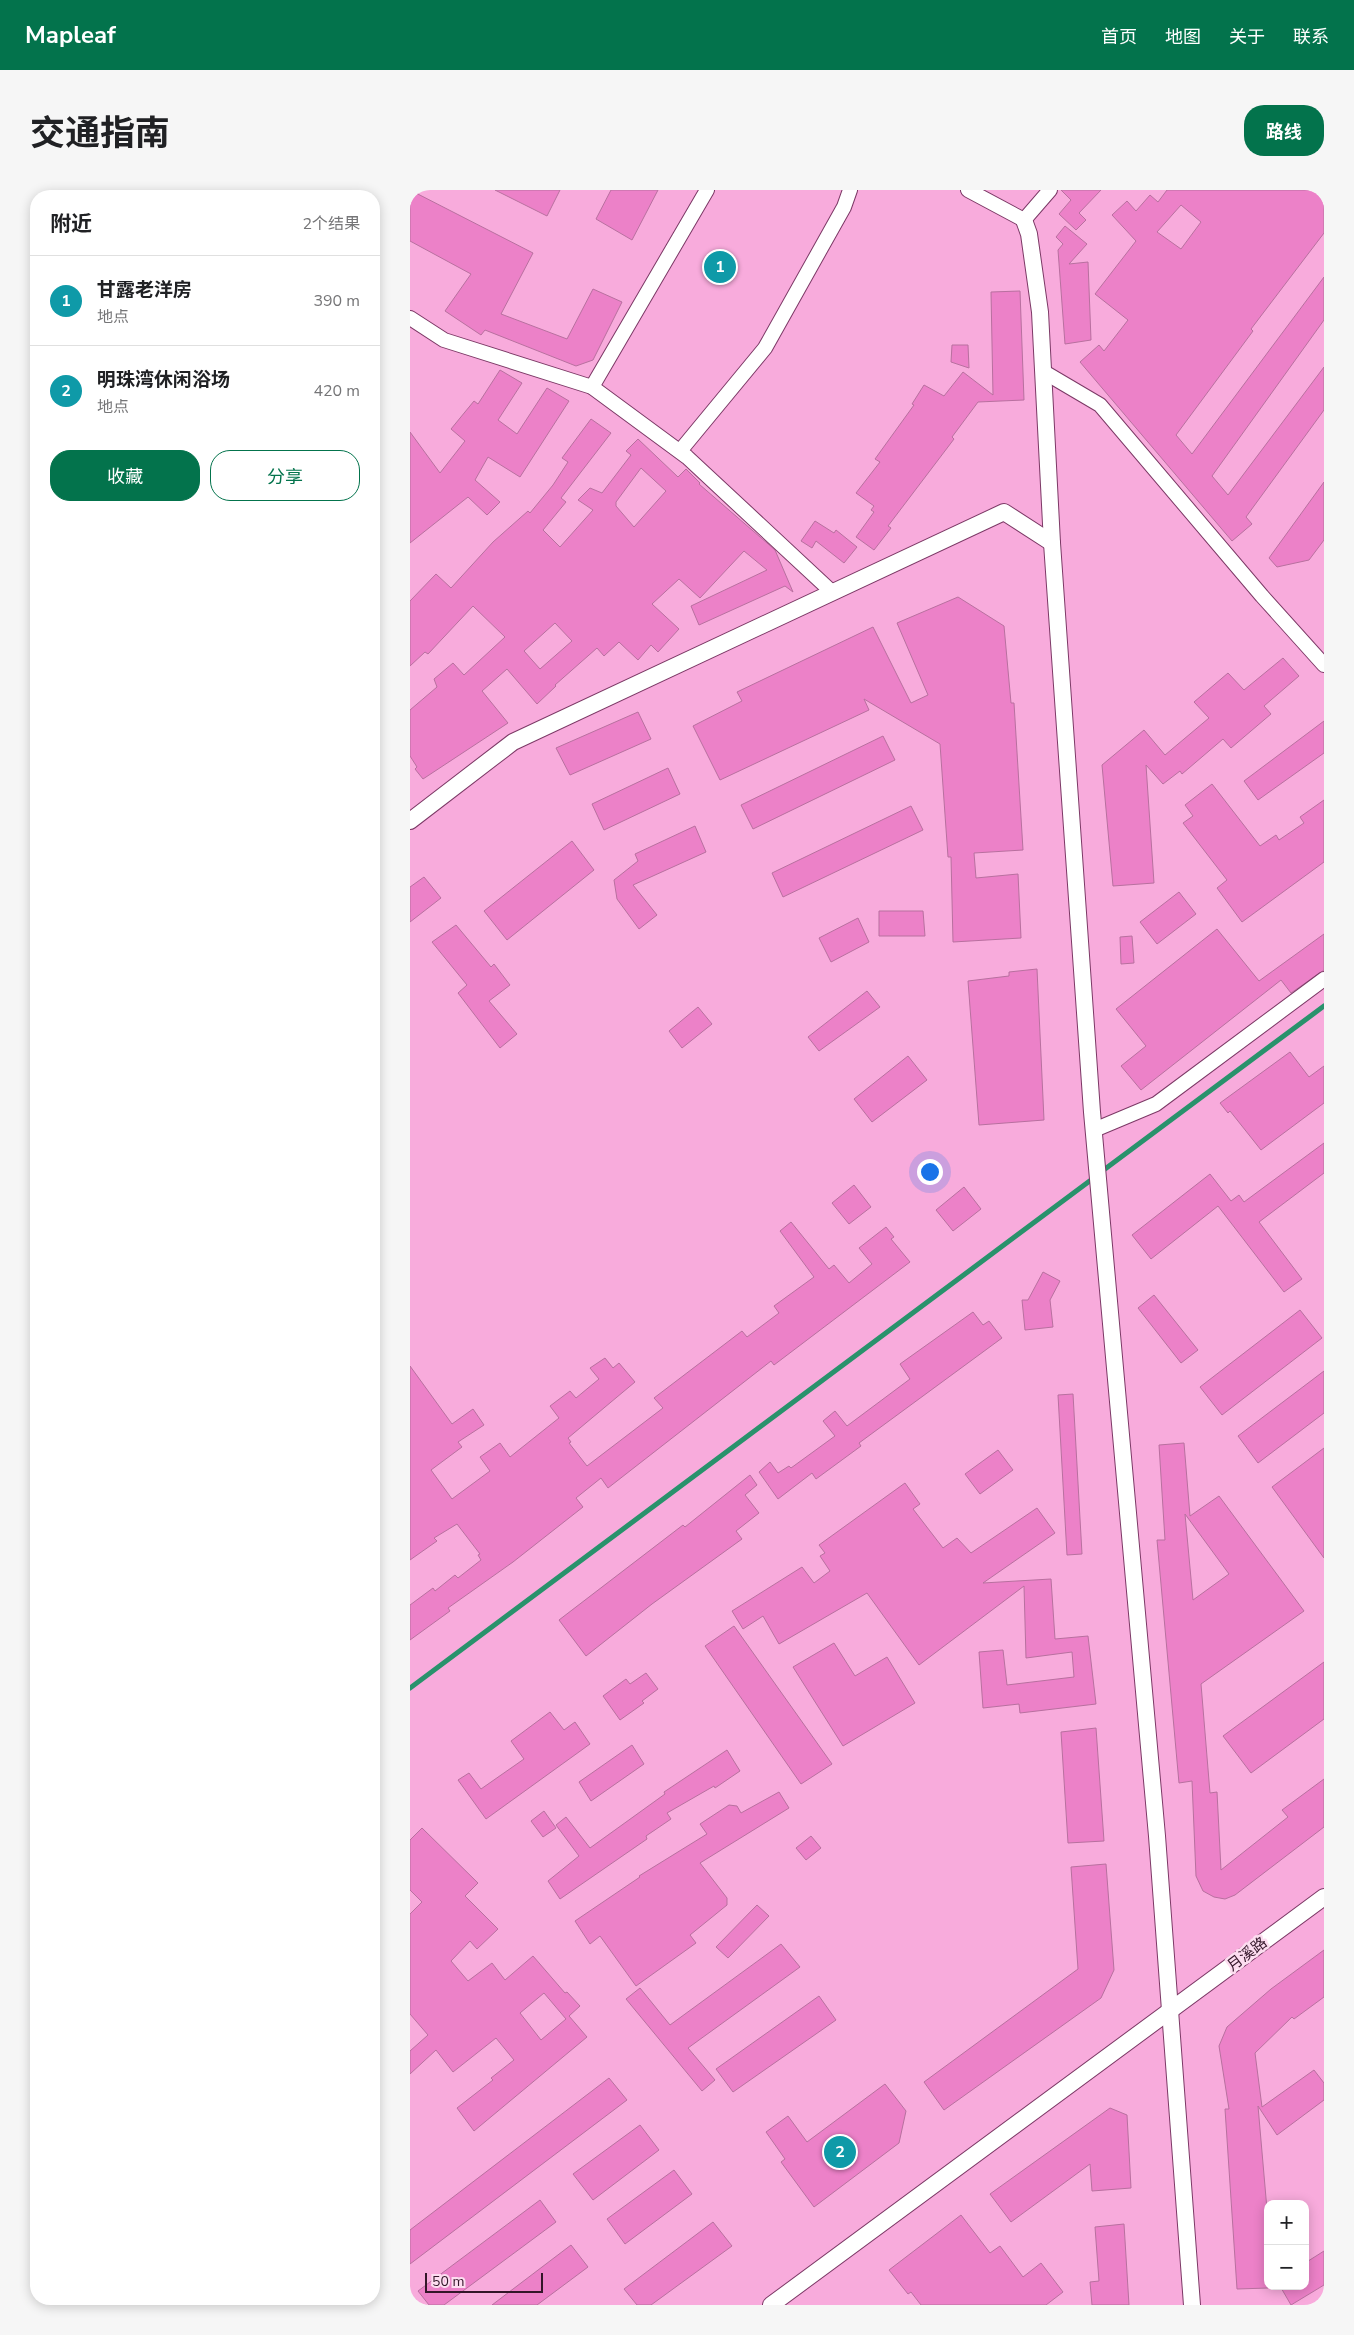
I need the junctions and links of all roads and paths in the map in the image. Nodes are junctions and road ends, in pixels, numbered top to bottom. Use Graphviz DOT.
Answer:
graph roads {
  1 [pos="707,190"];
  2 [pos="850,190"];
  3 [pos="968,190"];
  4 [pos="1050,190"];
  5 [pos="1024,220"];
  6 [pos="410,318"];
  7 [pos="1044,372"];
  8 [pos="592,387"];
  9 [pos="680,451"];
  10 [pos="1052,544"];
  11 [pos="832,592"];
  12 [pos="1324,665"];
  13 [pos="410,820"];
  14 [pos="1324,979"];
  15 [pos="1094,1130"];
  16 [pos="1324,1897"];
  17 [pos="1170,2011"];
  18 [pos="771,2305"];
  19 [pos="1192,2305"];
  1 -- 8 [label="street"];
  2 -- 9 [label="street"];
  3 -- 5 [label="street"];
  4 -- 5 [label="street"];
  5 -- 7 [label="street"];
  6 -- 8 [label="street"];
  7 -- 10 [label="street"];
  7 -- 12 [label="street"];
  8 -- 9 [label="street"];
  9 -- 11 [label="street"];
  10 -- 11 [label="street"];
  10 -- 15 [label="street"];
  11 -- 13 [label="street"];
  14 -- 15 [label="street"];
  15 -- 17 [label="street"];
  16 -- 17 [label="street, 月溪路"];
  17 -- 18 [label="street, 月溪路"];
  17 -- 19 [label="street"];
}
